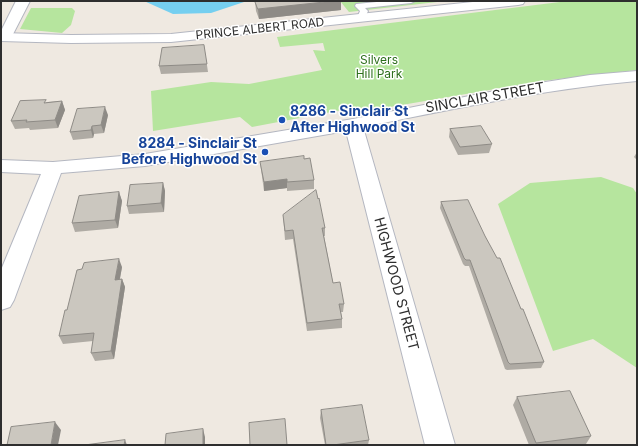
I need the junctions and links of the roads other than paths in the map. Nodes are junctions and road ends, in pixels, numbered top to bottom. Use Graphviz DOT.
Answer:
graph roads {
  1 [pos="23,1"];
  2 [pos="411,1"];
  3 [pos="518,1"];
  4 [pos="483,3"];
  5 [pos="361,18"];
  6 [pos="3,37"];
  7 [pos="637,76"];
  8 [pos="353,124"];
  9 [pos="1,166"];
  10 [pos="53,168"];
  11 [pos="1,300"];
  12 [pos="440,445"];
  1 -- 6 [label="street"];
  2 -- 5 [label="lane"];
  3 -- 4 [label="street, PRINCE ALBERT ROAD"];
  4 -- 5 [label="street, PRINCE ALBERT ROAD"];
  5 -- 6 [label="street, PRINCE ALBERT ROAD"];
  7 -- 8 [label="street, SINCLAIR STREET"];
  8 -- 10 [label="street, SINCLAIR STREET"];
  8 -- 12 [label="street, HIGHWOOD STREET"];
  9 -- 10 [label="street, SINCLAIR STREET"];
  10 -- 11 [label="street"];
}
